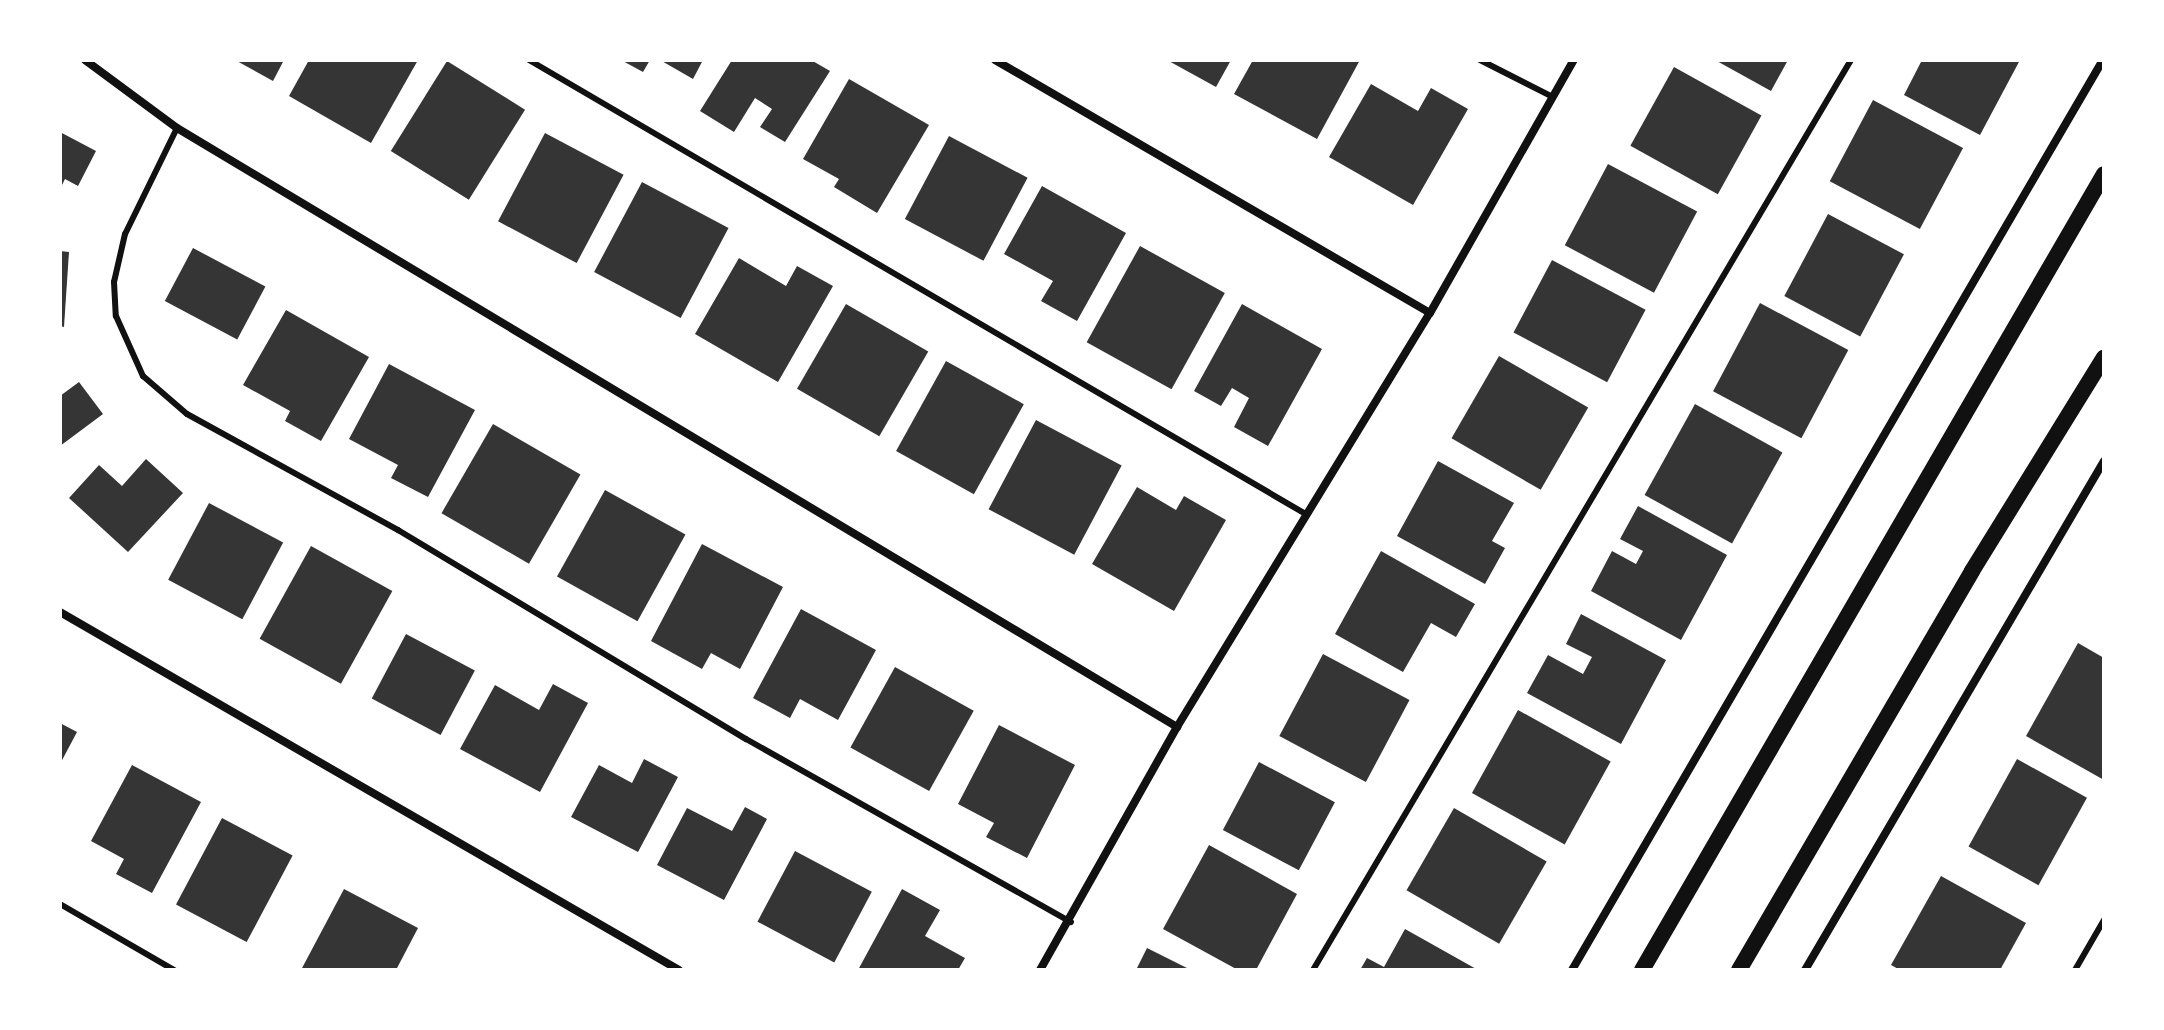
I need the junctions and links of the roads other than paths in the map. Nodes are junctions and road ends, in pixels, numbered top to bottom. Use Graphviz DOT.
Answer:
graph roads {
  1 [pos="85,60"];
  2 [pos="529,60"];
  3 [pos="995,60"];
  4 [pos="1480,60"];
  5 [pos="1574,60"];
  6 [pos="1851,60"];
  7 [pos="2103,60"];
  8 [pos="1553,97"];
  9 [pos="177,128"];
  10 [pos="2104,174"];
  11 [pos="1430,313"];
  12 [pos="2104,357"];
  13 [pos="2104,461"];
  14 [pos="1304,513"];
  15 [pos="60,612"];
  16 [pos="1177,727"];
  17 [pos="60,904"];
  18 [pos="2104,920"];
  19 [pos="1071,922"];
  20 [pos="174,970"];
  21 [pos="679,970"];
  22 [pos="1040,970"];
  23 [pos="1313,970"];
  24 [pos="1572,970"];
  25 [pos="1642,970"];
  26 [pos="1739,970"];
  27 [pos="1805,970"];
  28 [pos="2075,970"];
  1 -- 9 [label="street"];
  2 -- 14 [label="lane"];
  3 -- 11 [label="street"];
  4 -- 8 [label="lane"];
  5 -- 8 [label="street"];
  6 -- 23 [label="lane"];
  7 -- 24 [label="street"];
  8 -- 11 [label="street"];
  9 -- 16 [label="street"];
  9 -- 19 [label="lane"];
  10 -- 25 [label="main road"];
  11 -- 14 [label="street"];
  12 -- 26 [label="main road"];
  13 -- 27 [label="street"];
  14 -- 16 [label="street"];
  15 -- 21 [label="street"];
  16 -- 19 [label="street"];
  17 -- 20 [label="lane"];
  18 -- 28 [label="lane"];
  19 -- 22 [label="street"];
}
